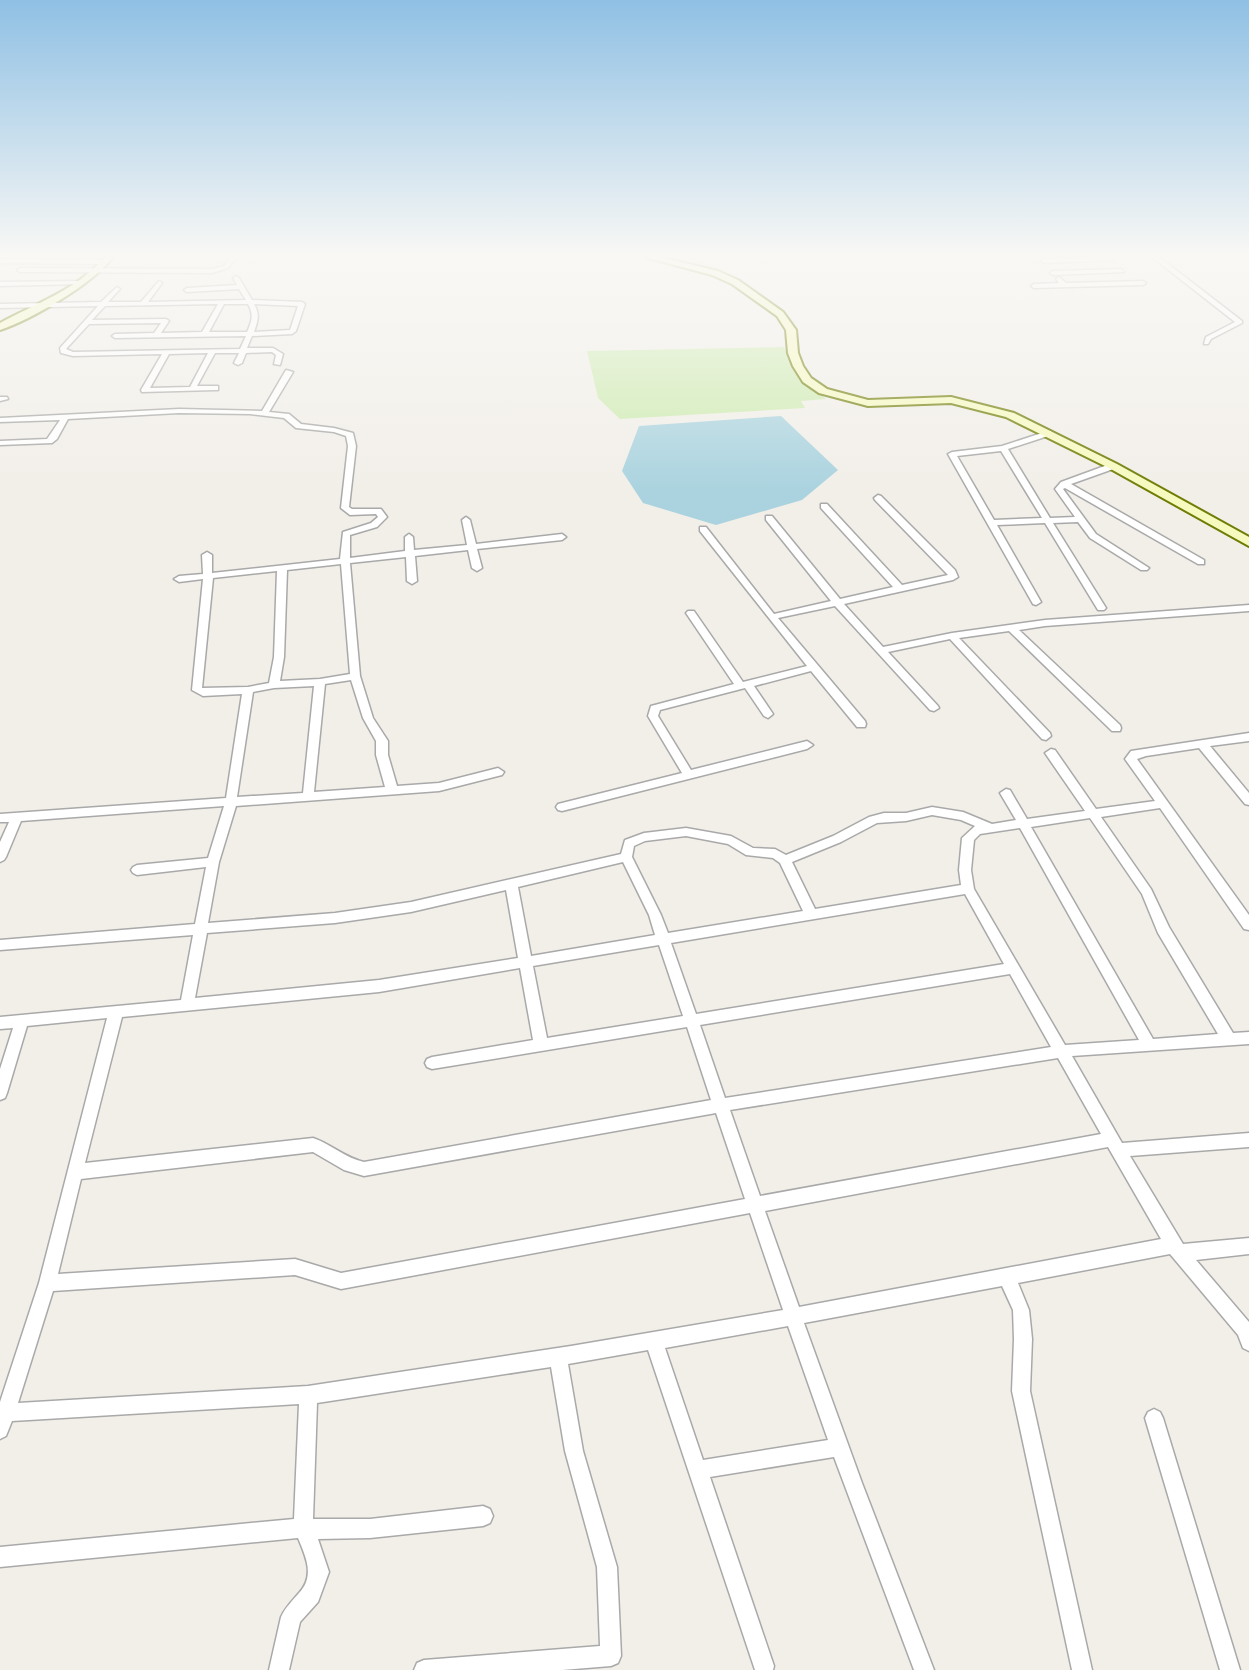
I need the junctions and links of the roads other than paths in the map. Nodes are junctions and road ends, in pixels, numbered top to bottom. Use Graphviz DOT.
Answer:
graph roads {
  1 [pos="74,335"];
  2 [pos="156,335"];
  3 [pos="204,335"];
  4 [pos="207,335"];
  5 [pos="250,335"];
  6 [pos="791,335"];
  7 [pos="1215,335"];
  8 [pos="115,336"];
  9 [pos="1206,343"];
  10 [pos="243,351"];
  11 [pos="212,352"];
  12 [pos="105,353"];
  13 [pos="166,353"];
  14 [pos="238,363"];
  15 [pos="278,364"];
  16 [pos="290,372"];
  17 [pos="215,388"];
  18 [pos="192,389"];
  19 [pos="264,414"];
  20 [pos="65,418"];
  21 [pos="0,420"];
  22 [pos="1048,433"];
  23 [pos="0,443"];
  24 [pos="1003,448"];
  25 [pos="1113,466"];
  26 [pos="1064,484"];
  27 [pos="878,498"];
  28 [pos="824,506"];
  29 [pos="769,518"];
  30 [pos="1080,519"];
  31 [pos="466,520"];
  32 [pos="1048,521"];
  33 [pos="990,523"];
  34 [pos="703,529"];
  35 [pos="409,537"];
  36 [pos="562,537"];
  37 [pos="1249,542"];
  38 [pos="471,547"];
  39 [pos="409,553"];
  40 [pos="207,555"];
  41 [pos="345,559"];
  42 [pos="1201,562"];
  43 [pos="282,567"];
  44 [pos="477,568"];
  45 [pos="1144,568"];
  46 [pos="207,575"];
  47 [pos="179,579"];
  48 [pos="412,581"];
  49 [pos="900,589"];
  50 [pos="1036,602"];
  51 [pos="838,603"];
  52 [pos="1249,608"];
  53 [pos="1101,609"];
  54 [pos="692,613"];
  55 [pos="772,617"];
  56 [pos="1011,627"];
  57 [pos="952,636"];
  58 [pos="882,650"];
  59 [pos="814,667"];
  60 [pos="355,676"];
  61 [pos="320,682"];
  62 [pos="274,685"];
  63 [pos="744,685"];
  64 [pos="248,690"];
  65 [pos="934,708"];
  66 [pos="768,714"];
  67 [pos="861,724"];
  68 [pos="1116,728"];
  69 [pos="1046,736"];
  70 [pos="1249,737"];
  71 [pos="1202,744"];
  72 [pos="807,745"];
  73 [pos="1051,753"];
  74 [pos="498,772"];
  75 [pos="688,774"];
  76 [pos="392,790"];
  77 [pos="1006,793"];
  78 [pos="308,796"];
  79 [pos="231,801"];
  80 [pos="1249,801"];
  81 [pos="1162,804"];
  82 [pos="562,807"];
  83 [pos="1094,814"];
  84 [pos="0,818"];
  85 [pos="16,818"];
  86 [pos="1026,824"];
  87 [pos="989,827"];
  88 [pos="0,857"];
  89 [pos="626,857"];
  90 [pos="785,860"];
  91 [pos="213,861"];
  92 [pos="137,870"];
  93 [pos="511,885"];
  94 [pos="968,889"];
  95 [pos="811,915"];
  96 [pos="1249,925"];
  97 [pos="201,929"];
  98 [pos="664,940"];
  99 [pos="0,945"];
  100 [pos="526,962"];
  101 [pos="1014,968"];
  102 [pos="187,1005"];
  103 [pos="116,1012"];
  104 [pos="692,1019"];
  105 [pos="22,1021"];
  106 [pos="0,1023"];
  107 [pos="1249,1038"];
  108 [pos="1228,1039"];
  109 [pos="541,1043"];
  110 [pos="1150,1046"];
  111 [pos="1062,1052"];
  112 [pos="432,1063"];
  113 [pos="0,1092"];
  114 [pos="721,1105"];
  115 [pos="1249,1140"];
  116 [pos="1115,1145"];
  117 [pos="74,1172"];
  118 [pos="753,1203"];
  119 [pos="1249,1246"];
  120 [pos="1177,1249"];
  121 [pos="1007,1277"];
  122 [pos="47,1282"];
  123 [pos="793,1317"];
  124 [pos="654,1341"];
  125 [pos="1249,1342"];
  126 [pos="558,1357"];
  127 [pos="308,1395"];
  128 [pos="2,1418"];
  129 [pos="1154,1418"];
  130 [pos="840,1448"];
  131 [pos="697,1470"];
  132 [pos="483,1516"];
  133 [pos="303,1528"];
  134 [pos="0,1557"];
  135 [pos="764,1666"];
  136 [pos="279,1670"];
  137 [pos="424,1670"];
  138 [pos="924,1670"];
  139 [pos="1082,1670"];
  140 [pos="1230,1670"];
  1 -- 12 [label="street"];
  2 -- 3 [label="street"];
  2 -- 8 [label="street"];
  3 -- 4 [label="street"];
  5 -- 10 [label="street"];
  6 -- 22 [label="street"];
  7 -- 9 [label="street"];
  8 -- 12 [label="street"];
  10 -- 11 [label="street"];
  10 -- 14 [label="street"];
  10 -- 15 [label="street"];
  11 -- 13 [label="street"];
  11 -- 18 [label="street"];
  12 -- 13 [label="street"];
  13 -- 18 [label="street"];
  16 -- 19 [label="street"];
  17 -- 18 [label="street"];
  19 -- 20 [label="street"];
  19 -- 41 [label="street"];
  20 -- 21 [label="street"];
  20 -- 23 [label="street"];
  22 -- 24 [label="street"];
  22 -- 25 [label="street"];
  24 -- 32 [label="street"];
  24 -- 33 [label="street"];
  25 -- 26 [label="street"];
  25 -- 37 [label="street"];
  26 -- 30 [label="street"];
  26 -- 42 [label="street"];
  27 -- 49 [label="street"];
  28 -- 49 [label="street"];
  29 -- 51 [label="street"];
  30 -- 32 [label="street"];
  30 -- 45 [label="street"];
  31 -- 38 [label="street"];
  32 -- 33 [label="street"];
  32 -- 53 [label="street"];
  33 -- 50 [label="street"];
  34 -- 55 [label="street"];
  35 -- 39 [label="street"];
  36 -- 38 [label="street"];
  38 -- 39 [label="street"];
  38 -- 44 [label="street"];
  39 -- 41 [label="street"];
  39 -- 48 [label="street"];
  40 -- 46 [label="street"];
  41 -- 43 [label="street"];
  41 -- 60 [label="street"];
  43 -- 46 [label="street"];
  43 -- 62 [label="street"];
  46 -- 47 [label="street"];
  46 -- 64 [label="street"];
  49 -- 51 [label="street"];
  51 -- 55 [label="street"];
  51 -- 58 [label="street"];
  52 -- 56 [label="street"];
  54 -- 63 [label="street"];
  55 -- 59 [label="street"];
  56 -- 57 [label="street"];
  56 -- 68 [label="street"];
  57 -- 58 [label="street"];
  57 -- 69 [label="street"];
  58 -- 65 [label="street"];
  59 -- 63 [label="street"];
  59 -- 67 [label="street"];
  60 -- 61 [label="street"];
  60 -- 76 [label="street"];
  61 -- 62 [label="street"];
  61 -- 78 [label="street"];
  62 -- 64 [label="street"];
  63 -- 66 [label="street"];
  63 -- 75 [label="street"];
  64 -- 79 [label="street"];
  70 -- 71 [label="street"];
  71 -- 80 [label="street"];
  71 -- 81 [label="street"];
  72 -- 75 [label="street"];
  73 -- 83 [label="street"];
  74 -- 76 [label="street"];
  75 -- 82 [label="street"];
  76 -- 78 [label="street"];
  77 -- 86 [label="street"];
  78 -- 79 [label="street"];
  79 -- 85 [label="street"];
  79 -- 91 [label="street"];
  81 -- 83 [label="street"];
  81 -- 96 [label="street"];
  83 -- 86 [label="street"];
  83 -- 108 [label="street"];
  84 -- 85 [label="street"];
  85 -- 88 [label="street"];
  86 -- 87 [label="street"];
  86 -- 110 [label="street"];
  87 -- 90 [label="street"];
  87 -- 94 [label="street"];
  89 -- 90 [label="street"];
  89 -- 93 [label="street"];
  89 -- 98 [label="street"];
  90 -- 95 [label="street"];
  91 -- 92 [label="street"];
  91 -- 97 [label="street"];
  93 -- 97 [label="street"];
  93 -- 100 [label="street"];
  94 -- 95 [label="street"];
  94 -- 101 [label="street"];
  95 -- 98 [label="street"];
  97 -- 99 [label="street"];
  97 -- 102 [label="street"];
  98 -- 100 [label="street"];
  98 -- 104 [label="street"];
  100 -- 102 [label="street"];
  100 -- 109 [label="street"];
  101 -- 104 [label="street"];
  101 -- 111 [label="street"];
  102 -- 103 [label="street"];
  103 -- 105 [label="street"];
  103 -- 117 [label="street"];
  104 -- 109 [label="street"];
  104 -- 114 [label="street"];
  105 -- 106 [label="street"];
  105 -- 113 [label="street"];
  107 -- 108 [label="street"];
  108 -- 110 [label="street"];
  109 -- 112 [label="street"];
  110 -- 111 [label="street"];
  111 -- 114 [label="street"];
  111 -- 116 [label="street"];
  114 -- 117 [label="street"];
  114 -- 118 [label="street"];
  115 -- 116 [label="street"];
  116 -- 118 [label="street"];
  116 -- 120 [label="street"];
  117 -- 122 [label="street"];
  118 -- 122 [label="street"];
  118 -- 123 [label="street"];
  119 -- 120 [label="street"];
  120 -- 121 [label="street"];
  120 -- 125 [label="street"];
  121 -- 123 [label="street"];
  121 -- 139 [label="street"];
  122 -- 128 [label="street"];
  123 -- 124 [label="street"];
  123 -- 130 [label="street"];
  124 -- 126 [label="street"];
  124 -- 131 [label="street"];
  126 -- 127 [label="street"];
  126 -- 137 [label="street"];
  127 -- 128 [label="street"];
  127 -- 133 [label="street"];
  129 -- 140 [label="street"];
  130 -- 131 [label="street"];
  130 -- 138 [label="street"];
  131 -- 135 [label="street"];
  132 -- 133 [label="street"];
  133 -- 134 [label="street"];
  133 -- 136 [label="street"];
}
